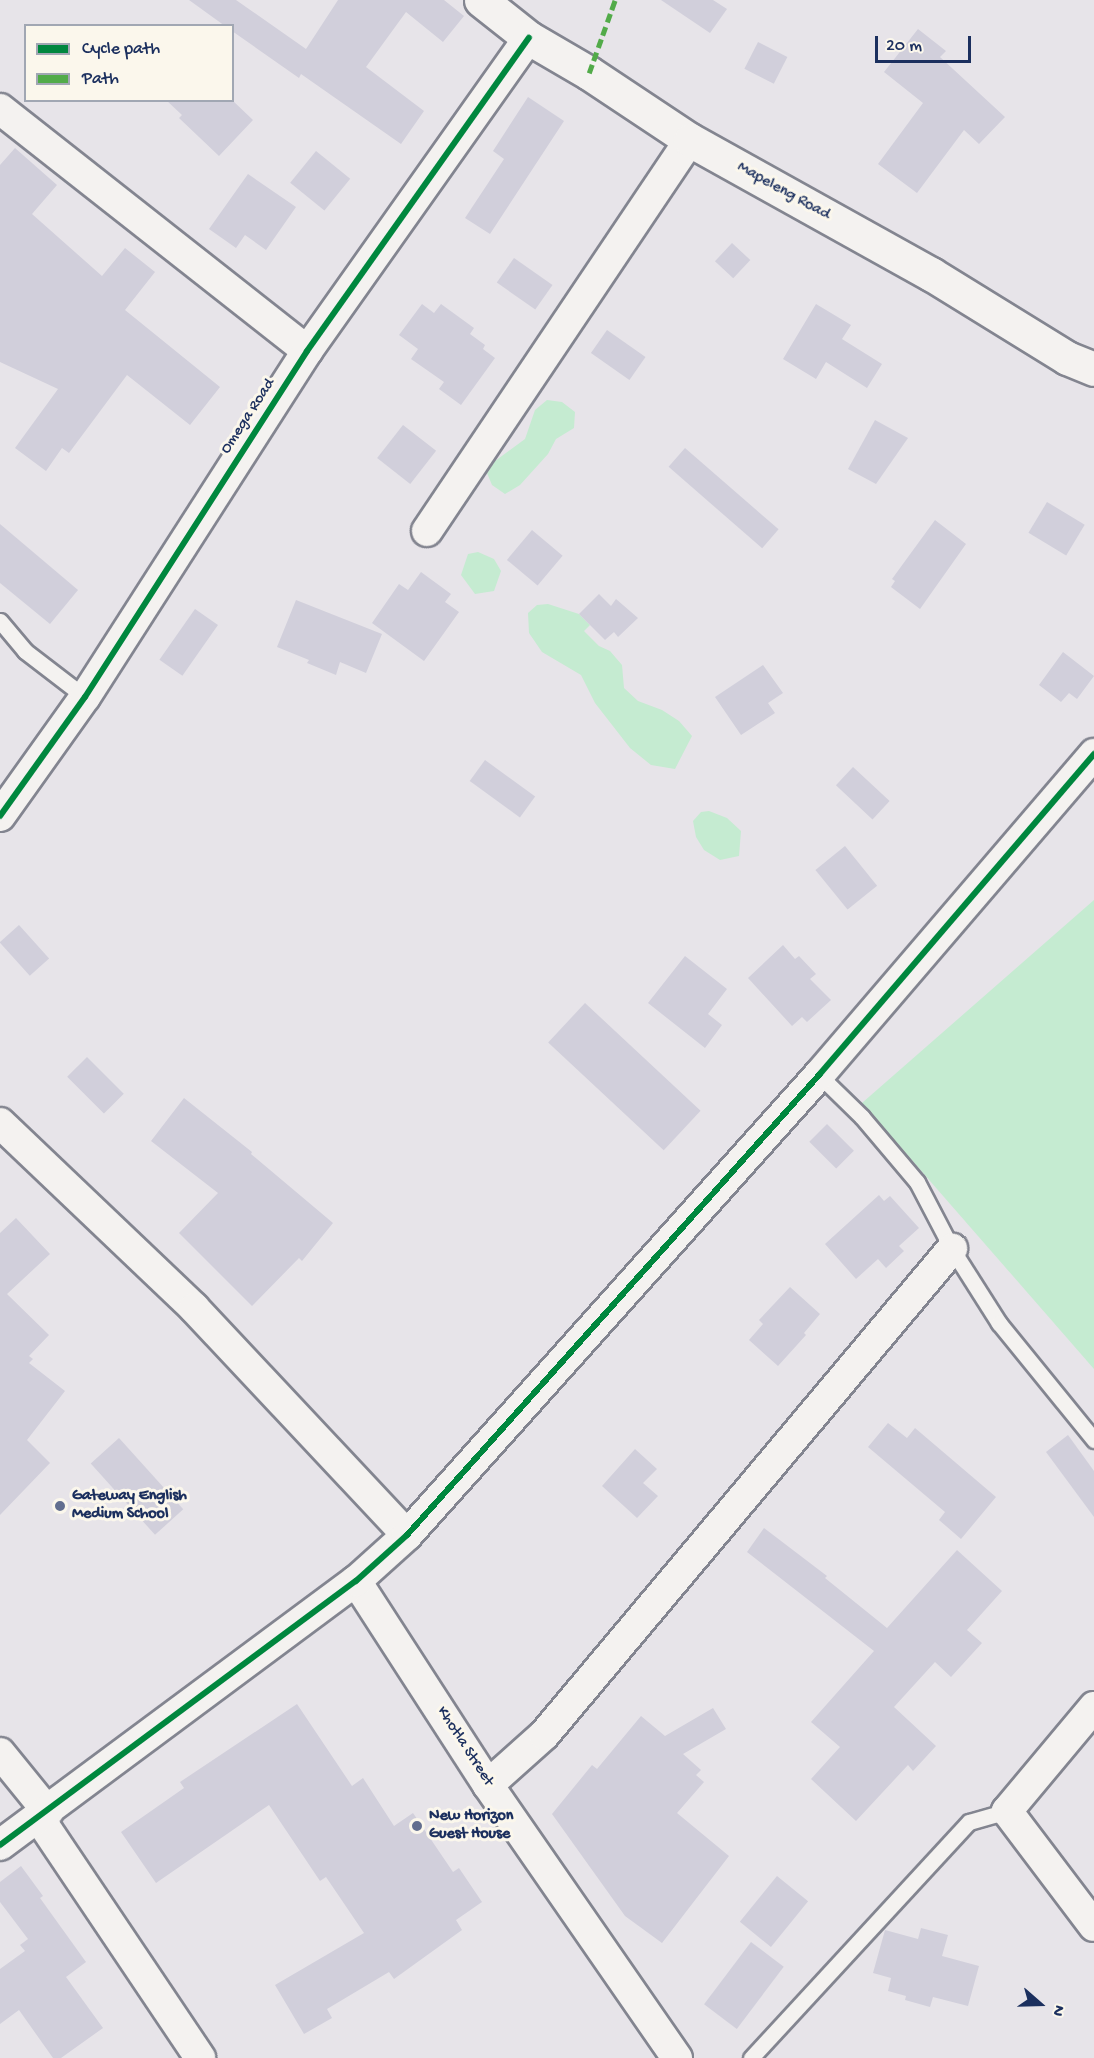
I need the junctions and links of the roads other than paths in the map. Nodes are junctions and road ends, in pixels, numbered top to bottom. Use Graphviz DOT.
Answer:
graph roads {
  1 [pos="481,0"];
  2 [pos="529,38"];
  3 [pos="0,109"];
  4 [pos="690,140"];
  5 [pos="307,351"];
  6 [pos="1094,369"];
  7 [pos="427,531"];
  8 [pos="0,621"];
  9 [pos="85,697"];
  10 [pos="1094,754"];
  11 [pos="0,816"];
  12 [pos="819,1075"];
  13 [pos="0,1123"];
  14 [pos="952,1249"];
  15 [pos="1094,1440"];
  16 [pos="407,1535"];
  17 [pos="356,1581"];
  18 [pos="1094,1707"];
  19 [pos="0,1753"];
  20 [pos="488,1785"];
  21 [pos="1007,1811"];
  22 [pos="44,1815"];
  23 [pos="0,1845"];
  24 [pos="1094,1926"];
  25 [pos="200,2058"];
  26 [pos="677,2058"];
  27 [pos="751,2058"];
  1 -- 2 [label="street, Mapeleng Road"];
  2 -- 4 [label="street, Mapeleng Road"];
  2 -- 5 [label="street, Omega Road"];
  3 -- 5 [label="street"];
  4 -- 6 [label="street, Mapeleng Road"];
  4 -- 7 [label="street"];
  5 -- 9 [label="street, Omega Road"];
  8 -- 9 [label="lane"];
  9 -- 11 [label="street, Omega Road"];
  10 -- 12 [label="street"];
  12 -- 14 [label="lane"];
  12 -- 16 [label="street"];
  13 -- 16 [label="street"];
  14 -- 15 [label="lane"];
  14 -- 20 [label="street"];
  16 -- 17 [label="street"];
  17 -- 20 [label="street, Khotla Street"];
  17 -- 22 [label="street"];
  18 -- 21 [label="street"];
  19 -- 22 [label="street"];
  20 -- 26 [label="street, Khotla Street"];
  21 -- 24 [label="street"];
  21 -- 27 [label="lane"];
  22 -- 23 [label="street"];
  22 -- 25 [label="street"];
}
